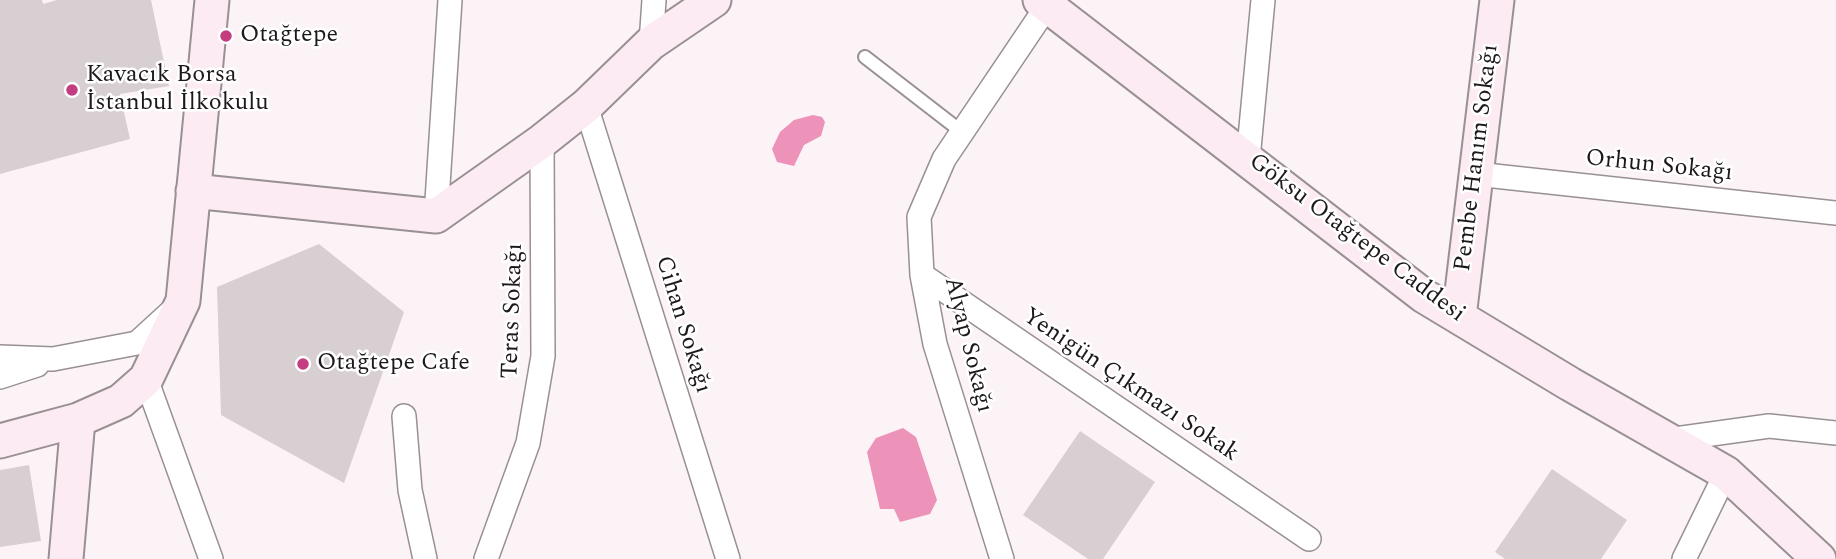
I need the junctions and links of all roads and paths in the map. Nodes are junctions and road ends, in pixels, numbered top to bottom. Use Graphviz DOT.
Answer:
graph roads {
  1 [pos="212,0"];
  2 [pos="450,0"];
  3 [pos="654,0"];
  4 [pos="714,0"];
  5 [pos="1263,0"];
  6 [pos="1497,0"];
  7 [pos="1054,6"];
  8 [pos="651,43"];
  9 [pos="865,57"];
  10 [pos="586,106"];
  11 [pos="962,132"];
  12 [pos="542,141"];
  13 [pos="1248,159"];
  14 [pos="1476,174"];
  15 [pos="193,191"];
  16 [pos="1836,213"];
  17 [pos="436,216"];
  18 [pos="922,275"];
  19 [pos="183,301"];
  20 [pos="1459,317"];
  21 [pos="0,357"];
  22 [pos="53,359"];
  23 [pos="0,377"];
  24 [pos="146,379"];
  25 [pos="404,416"];
  26 [pos="78,420"];
  27 [pos="1836,433"];
  28 [pos="1668,439"];
  29 [pos="0,441"];
  30 [pos="1726,473"];
  31 [pos="1309,539"];
  32 [pos="66,559"];
  33 [pos="211,559"];
  34 [pos="425,559"];
  35 [pos="486,559"];
  36 [pos="728,559"];
  37 [pos="1002,559"];
  38 [pos="1684,559"];
  39 [pos="1819,559"];
  1 -- 15 [label="street"];
  2 -- 17 [label="street"];
  3 -- 8 [label="street"];
  4 -- 8 [label="street"];
  5 -- 13 [label="street"];
  6 -- 14 [label="street, Pembe Hanım Sokağı"];
  7 -- 11 [label="street, Alyap Sokağı"];
  7 -- 13 [label="street, Göksu Otağtepe Caddesi"];
  8 -- 10 [label="street"];
  9 -- 11 [label="lane"];
  10 -- 12 [label="street"];
  10 -- 36 [label="street, Cihan Sokağı"];
  11 -- 18 [label="street, Alyap Sokağı"];
  12 -- 17 [label="street"];
  12 -- 35 [label="street, Teras Sokağı"];
  13 -- 20 [label="street, Göksu Otağtepe Caddesi"];
  14 -- 16 [label="street, Orhun Sokağı"];
  14 -- 20 [label="street, Pembe Hanım Sokağı"];
  15 -- 17 [label="street"];
  15 -- 19 [label="street"];
  18 -- 31 [label="street, Yenigün Çıkmazı Sokak"];
  18 -- 37 [label="street, Alyap Sokağı"];
  19 -- 22 [label="street"];
  19 -- 24 [label="street"];
  20 -- 28 [label="street, Göksu Otağtepe Caddesi"];
  21 -- 22 [label="street"];
  22 -- 23 [label="street"];
  24 -- 26 [label="street"];
  24 -- 33 [label="street"];
  25 -- 34 [label="street"];
  26 -- 29 [label="street"];
  26 -- 32 [label="street"];
  27 -- 28 [label="street"];
  28 -- 30 [label="street, Göksu Otağtepe Caddesi"];
  30 -- 38 [label="street"];
  30 -- 39 [label="street, Göksu Otağtepe Caddesi"];
}
